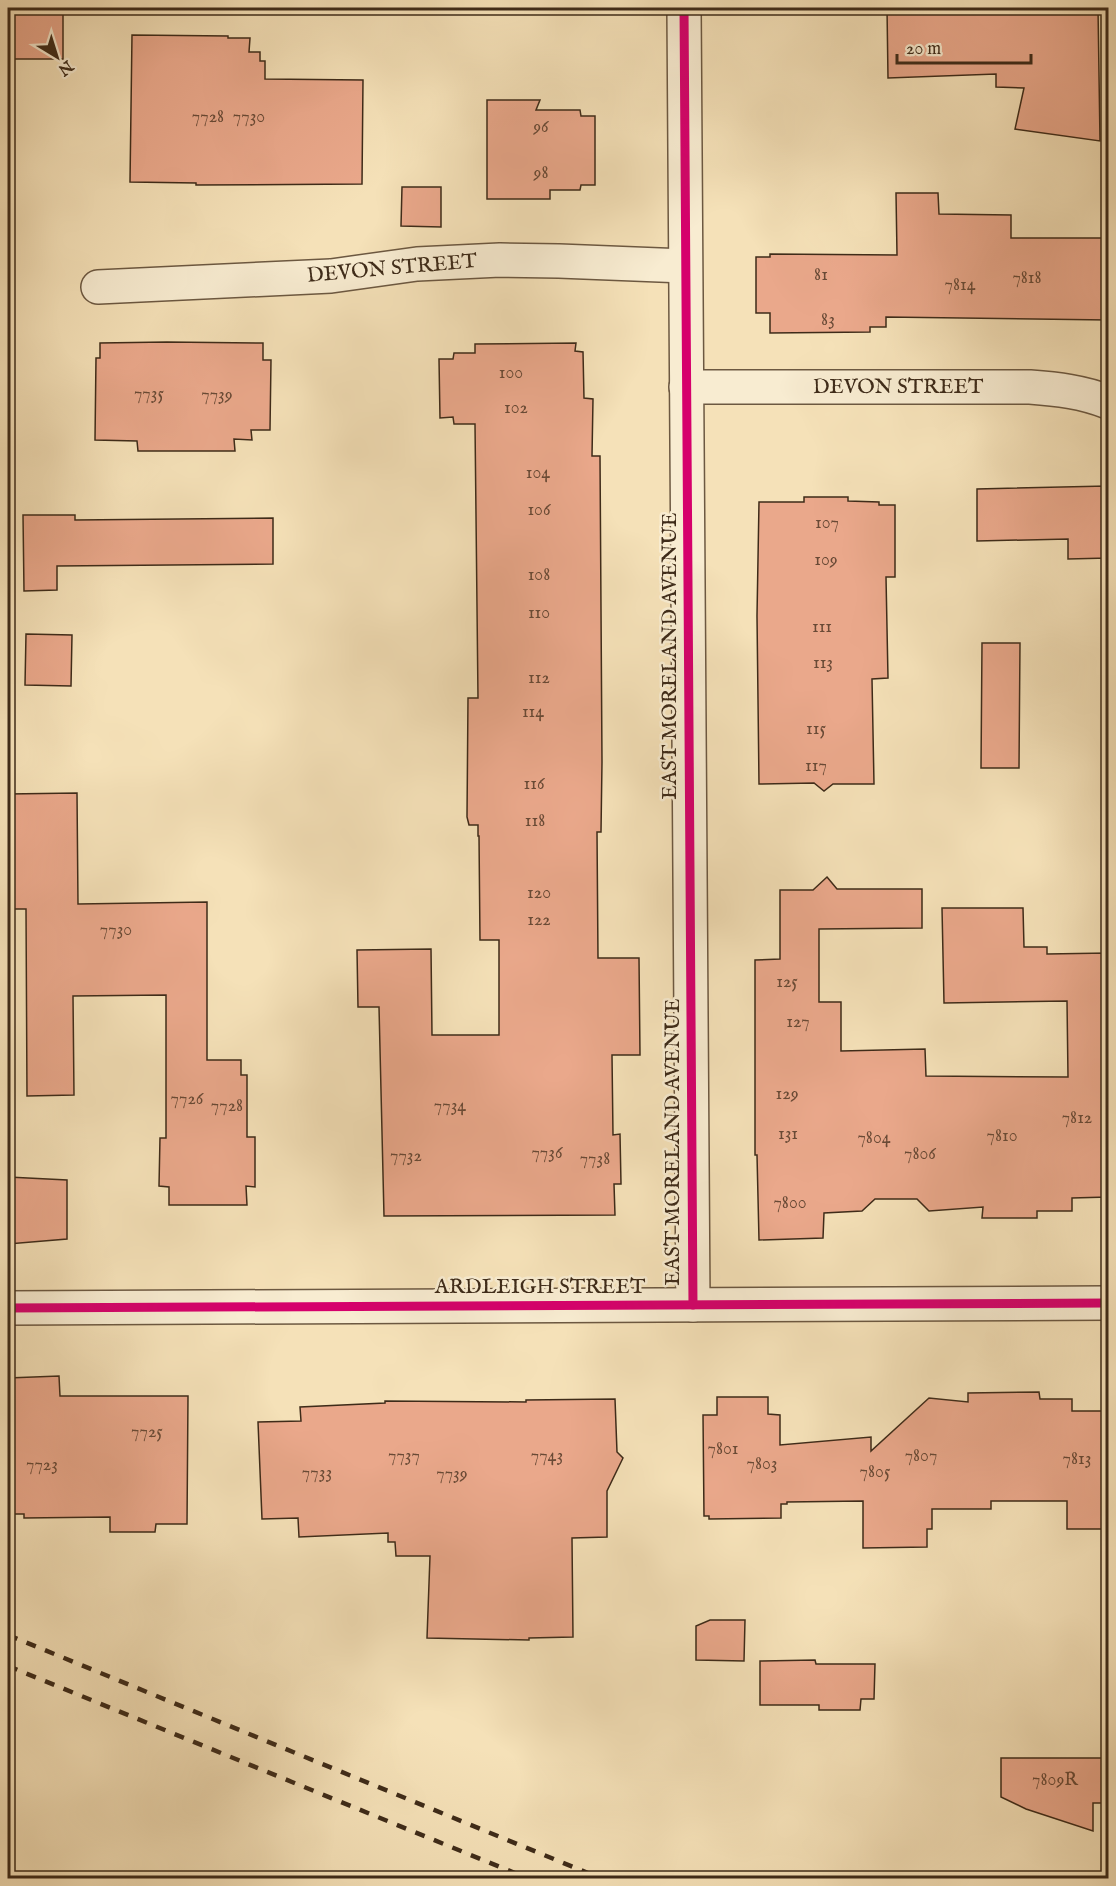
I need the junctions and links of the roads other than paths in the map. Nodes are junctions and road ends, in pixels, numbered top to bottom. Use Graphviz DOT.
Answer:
graph roads {
  1 [pos="684,8"];
  2 [pos="686,266"];
  3 [pos="98,287"];
  4 [pos="686,387"];
  5 [pos="1108,402"];
  6 [pos="1108,1303"];
  7 [pos="693,1305"];
  8 [pos="8,1308"];
  1 -- 2 [label="street, EAST MORELAND AVENUE"];
  2 -- 3 [label="street, DEVON STREET"];
  2 -- 4 [label="street, EAST MORELAND AVENUE"];
  4 -- 5 [label="street, DEVON STREET"];
  4 -- 7 [label="street, EAST MORELAND AVENUE"];
  6 -- 7 [label="street, ARDLEIGH STREET"];
  7 -- 8 [label="street, ARDLEIGH STREET"];
}
